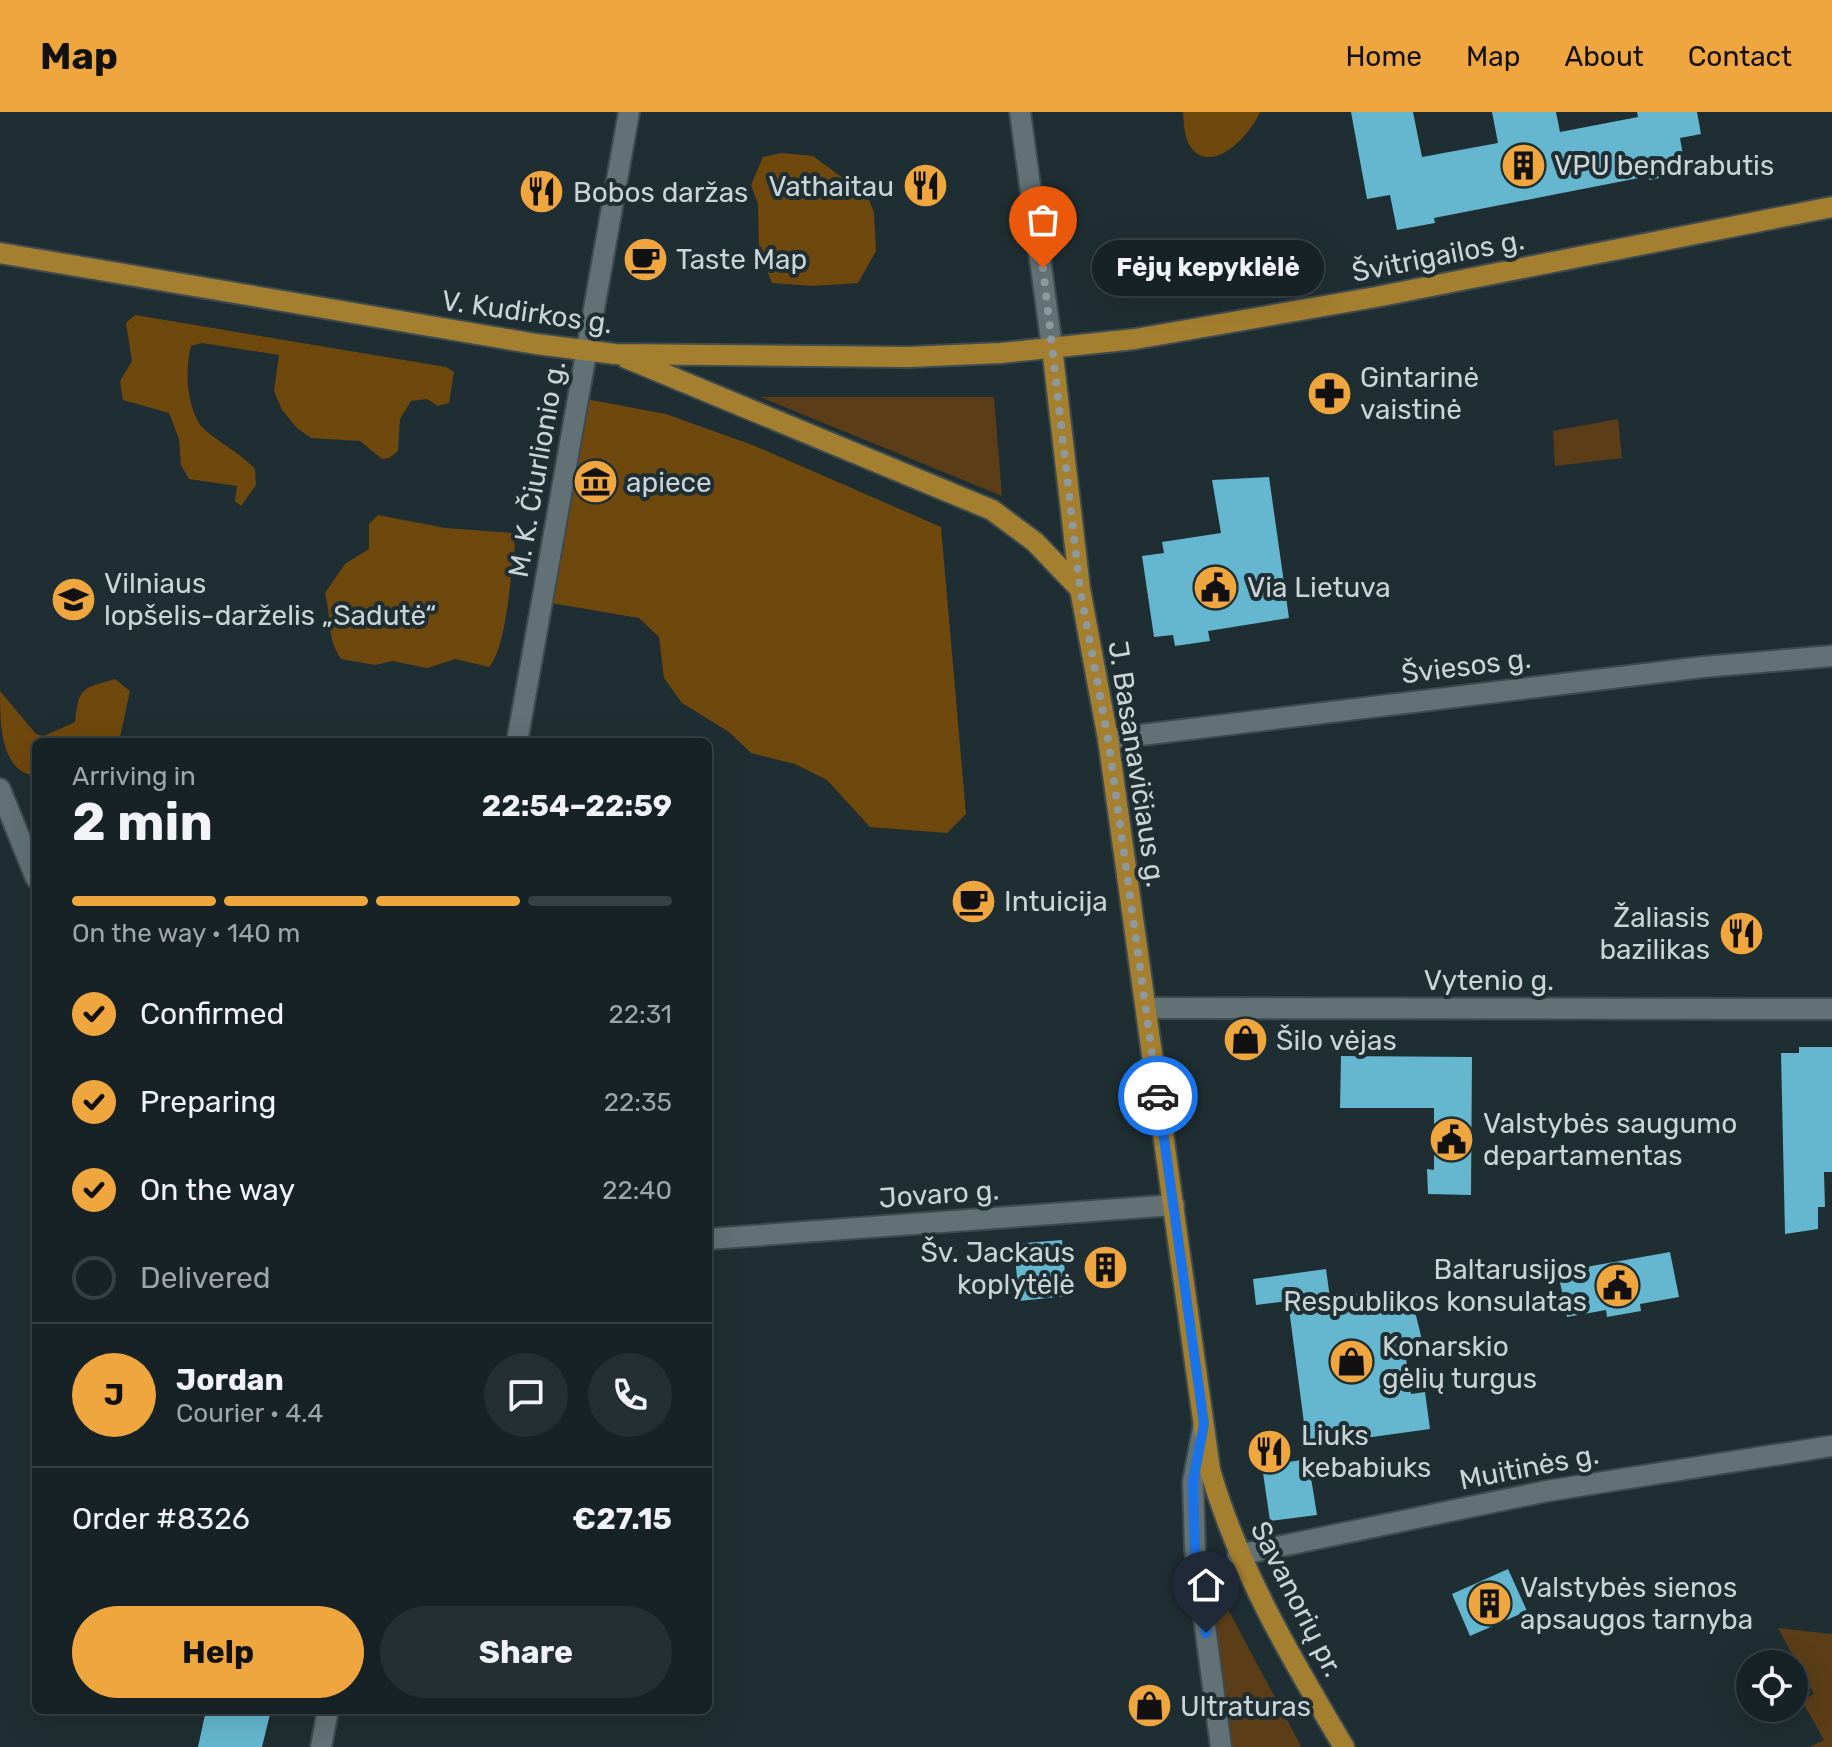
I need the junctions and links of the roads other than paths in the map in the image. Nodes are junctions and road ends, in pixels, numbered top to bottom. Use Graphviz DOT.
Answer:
graph roads {
  1 [pos="629,112"];
  2 [pos="1020,112"];
  3 [pos="1832,207"];
  4 [pos="0,253"];
  5 [pos="1052,347"];
  6 [pos="586,350"];
  7 [pos="615,354"];
  8 [pos="1080,589"];
  9 [pos="1832,656"];
  10 [pos="518,738"];
  11 [pos="1108,739"];
  12 [pos="0,789"];
  13 [pos="32,868"];
  14 [pos="1146,1008"];
  15 [pos="1832,1009"];
  16 [pos="1174,1205"];
  17 [pos="712,1239"];
  18 [pos="1204,1424"];
  19 [pos="1832,1446"];
  20 [pos="1238,1555"];
  21 [pos="327,1714"];
  22 [pos="1338,1745"];
  23 [pos="321,1747"];
  24 [pos="1221,1747"];
  1 -- 6 [label="street, M. K. Čiurlionio g."];
  2 -- 5 [label="street, J. Basanavičiaus g."];
  3 -- 5 [label="main road, Švitrigailos g."];
  4 -- 6 [label="main road, V. Kudirkos g."];
  5 -- 7 [label="main road, V. Kudirkos g."];
  5 -- 8 [label="main road, J. Basanavičiaus g."];
  6 -- 7 [label="main road, V. Kudirkos g."];
  6 -- 10 [label="street, M. K. Čiurlionio g."];
  7 -- 8 [label="main road"];
  8 -- 11 [label="main road, J. Basanavičiaus g."];
  9 -- 11 [label="street, Šviesos g."];
  11 -- 14 [label="main road, J. Basanavičiaus g."];
  12 -- 13 [label="street"];
  14 -- 15 [label="street, Vytenio g."];
  14 -- 16 [label="main road, J. Basanavičiaus g."];
  16 -- 17 [label="street, Jovaro g."];
  16 -- 18 [label="main road, J. Basanavičiaus g."];
  18 -- 20 [label="main road, Savanorių pr."];
  18 -- 24 [label="street"];
  19 -- 20 [label="street, Muitinės g."];
  20 -- 22 [label="main road, Savanorių pr."];
  21 -- 23 [label="street"];
}
